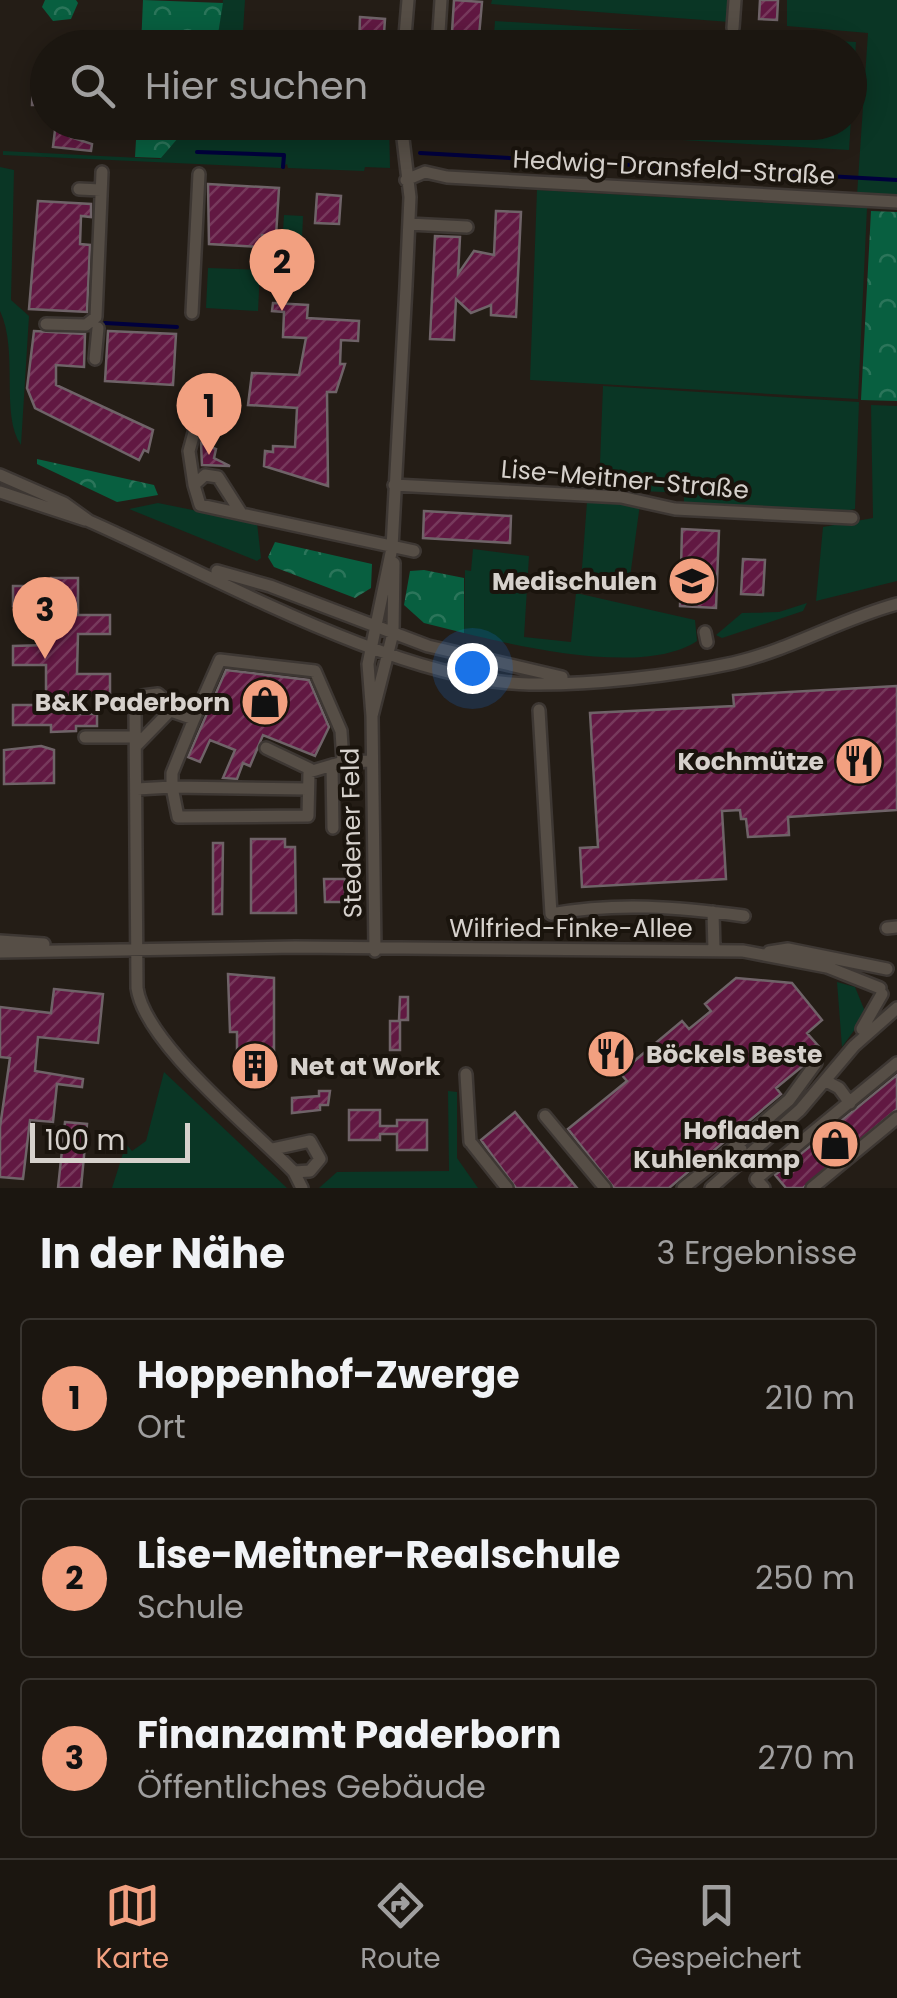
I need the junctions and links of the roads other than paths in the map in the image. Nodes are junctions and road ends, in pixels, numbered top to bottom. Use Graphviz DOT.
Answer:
graph roads {
  1 [pos="408,0"];
  2 [pos="441,0"];
  3 [pos="735,0"];
  4 [pos="733,28"];
  5 [pos="406,30"];
  6 [pos="439,30"];
  7 [pos="405,140"];
  8 [pos="102,172"];
  9 [pos="199,174"];
  10 [pos="412,178"];
  11 [pos="78,189"];
  12 [pos="101,190"];
  13 [pos="897,202"];
  14 [pos="409,224"];
  15 [pos="467,227"];
  16 [pos="195,228"];
  17 [pos="210,228"];
  18 [pos="192,313"];
  19 [pos="46,324"];
  20 [pos="98,328"];
  21 [pos="96,360"];
  22 [pos="196,429"];
  23 [pos="0,475"];
  24 [pos="194,485"];
  25 [pos="394,485"];
  26 [pos="0,492"];
  27 [pos="24,502"];
  28 [pos="0,508"];
  29 [pos="241,513"];
  30 [pos="852,518"];
  31 [pos="89,520"];
  32 [pos="392,548"];
  33 [pos="414,551"];
  34 [pos="189,564"];
  35 [pos="897,604"];
  36 [pos="375,627"];
  37 [pos="392,634"];
  38 [pos="370,645"];
  39 [pos="388,652"];
  40 [pos="576,680"];
  41 [pos="168,710"];
  42 [pos="539,710"];
  43 [pos="372,716"];
  44 [pos="194,719"];
  45 [pos="85,737"];
  46 [pos="136,741"];
  47 [pos="266,748"];
  48 [pos="372,761"];
  49 [pos="337,763"];
  50 [pos="310,770"];
  51 [pos="172,788"];
  52 [pos="136,789"];
  53 [pos="308,789"];
  54 [pos="333,828"];
  55 [pos="713,912"];
  56 [pos="744,916"];
  57 [pos="0,942"];
  58 [pos="63,948"];
  59 [pos="137,948"];
  60 [pos="714,950"];
  61 [pos="375,951"];
  62 [pos="0,952"];
  63 [pos="767,952"];
  64 [pos="892,967"];
  65 [pos="881,991"];
  66 [pos="897,1007"];
  67 [pos="854,1046"];
  68 [pos="816,1063"];
  69 [pos="897,1063"];
  70 [pos="466,1074"];
  71 [pos="826,1081"];
  72 [pos="850,1104"];
  73 [pos="545,1116"];
  74 [pos="897,1118"];
  75 [pos="738,1144"];
  76 [pos="272,1149"];
  77 [pos="748,1157"];
  78 [pos="294,1172"];
  79 [pos="302,1188"];
  80 [pos="507,1188"];
  81 [pos="606,1188"];
  82 [pos="683,1188"];
  83 [pos="711,1188"];
  84 [pos="764,1188"];
  85 [pos="812,1188"];
  1 -- 5 [label="street"];
  2 -- 6 [label="street"];
  3 -- 4 [label="street"];
  7 -- 10 [label="street"];
  8 -- 12 [label="street"];
  9 -- 16 [label="street"];
  10 -- 13 [label="street, Hedwig-Dransfeld-Straße"];
  10 -- 14 [label="street"];
  11 -- 12 [label="street"];
  12 -- 19 [label="street"];
  14 -- 15 [label="street"];
  14 -- 25 [label="street"];
  16 -- 17 [label="street"];
  16 -- 18 [label="street"];
  20 -- 21 [label="street"];
  22 -- 24 [label="street"];
  23 -- 31 [label="street"];
  24 -- 29 [label="street"];
  24 -- 29 [label="street"];
  25 -- 30 [label="street, Lise-Meitner-Straße"];
  25 -- 32 [label="street"];
  26 -- 27 [label="street"];
  27 -- 28 [label="street"];
  27 -- 31 [label="street"];
  29 -- 32 [label="street"];
  31 -- 34 [label="street"];
  32 -- 33 [label="street"];
  32 -- 36 [label="street"];
  32 -- 37 [label="street"];
  34 -- 36 [label="street"];
  34 -- 38 [label="street"];
  35 -- 40 [label="street"];
  36 -- 37 [label="street"];
  36 -- 38 [label="street, Stedener Feld"];
  37 -- 39 [label="street"];
  37 -- 40 [label="street"];
  38 -- 39 [label="street"];
  38 -- 43 [label="street, Stedener Feld"];
  39 -- 40 [label="street"];
  39 -- 43 [label="street, Stedener Feld"];
  41 -- 44 [label="street"];
  41 -- 46 [label="street"];
  41 -- 46 [label="street"];
  42 -- 55 [label="street"];
  43 -- 48 [label="street, Stedener Feld"];
  44 -- 49 [label="street"];
  44 -- 51 [label="street"];
  45 -- 46 [label="street"];
  46 -- 52 [label="street"];
  47 -- 50 [label="street"];
  48 -- 49 [label="street"];
  48 -- 61 [label="street, Stedener Feld"];
  49 -- 50 [label="street"];
  49 -- 54 [label="street"];
  50 -- 53 [label="street"];
  51 -- 52 [label="street"];
  51 -- 53 [label="street"];
  51 -- 53 [label="street"];
  52 -- 59 [label="street"];
  55 -- 56 [label="street"];
  55 -- 60 [label="street"];
  57 -- 58 [label="street, Stedener Feld"];
  58 -- 59 [label="street, Stedener Feld"];
  58 -- 62 [label="street, Stedener Feld"];
  59 -- 61 [label="street, Stedener Feld"];
  59 -- 76 [label="street"];
  60 -- 61 [label="street, Wilfried-Finke-Allee"];
  60 -- 63 [label="street, Wilfried-Finke-Allee"];
  63 -- 64 [label="street, Wilfried-Finke-Allee"];
  63 -- 65 [label="street, Wilfried-Finke-Allee"];
  64 -- 65 [label="street"];
  65 -- 66 [label="street, Wilfried-Finke-Allee"];
  65 -- 67 [label="street"];
  66 -- 67 [label="street"];
  67 -- 71 [label="street"];
  68 -- 75 [label="street"];
  69 -- 72 [label="street"];
  70 -- 80 [label="street"];
  71 -- 72 [label="street"];
  71 -- 77 [label="street"];
  72 -- 84 [label="street"];
  73 -- 81 [label="street"];
  74 -- 85 [label="street"];
  75 -- 77 [label="street"];
  75 -- 82 [label="street"];
  76 -- 78 [label="street"];
  76 -- 78 [label="street"];
  77 -- 83 [label="street"];
  78 -- 79 [label="street"];
}
